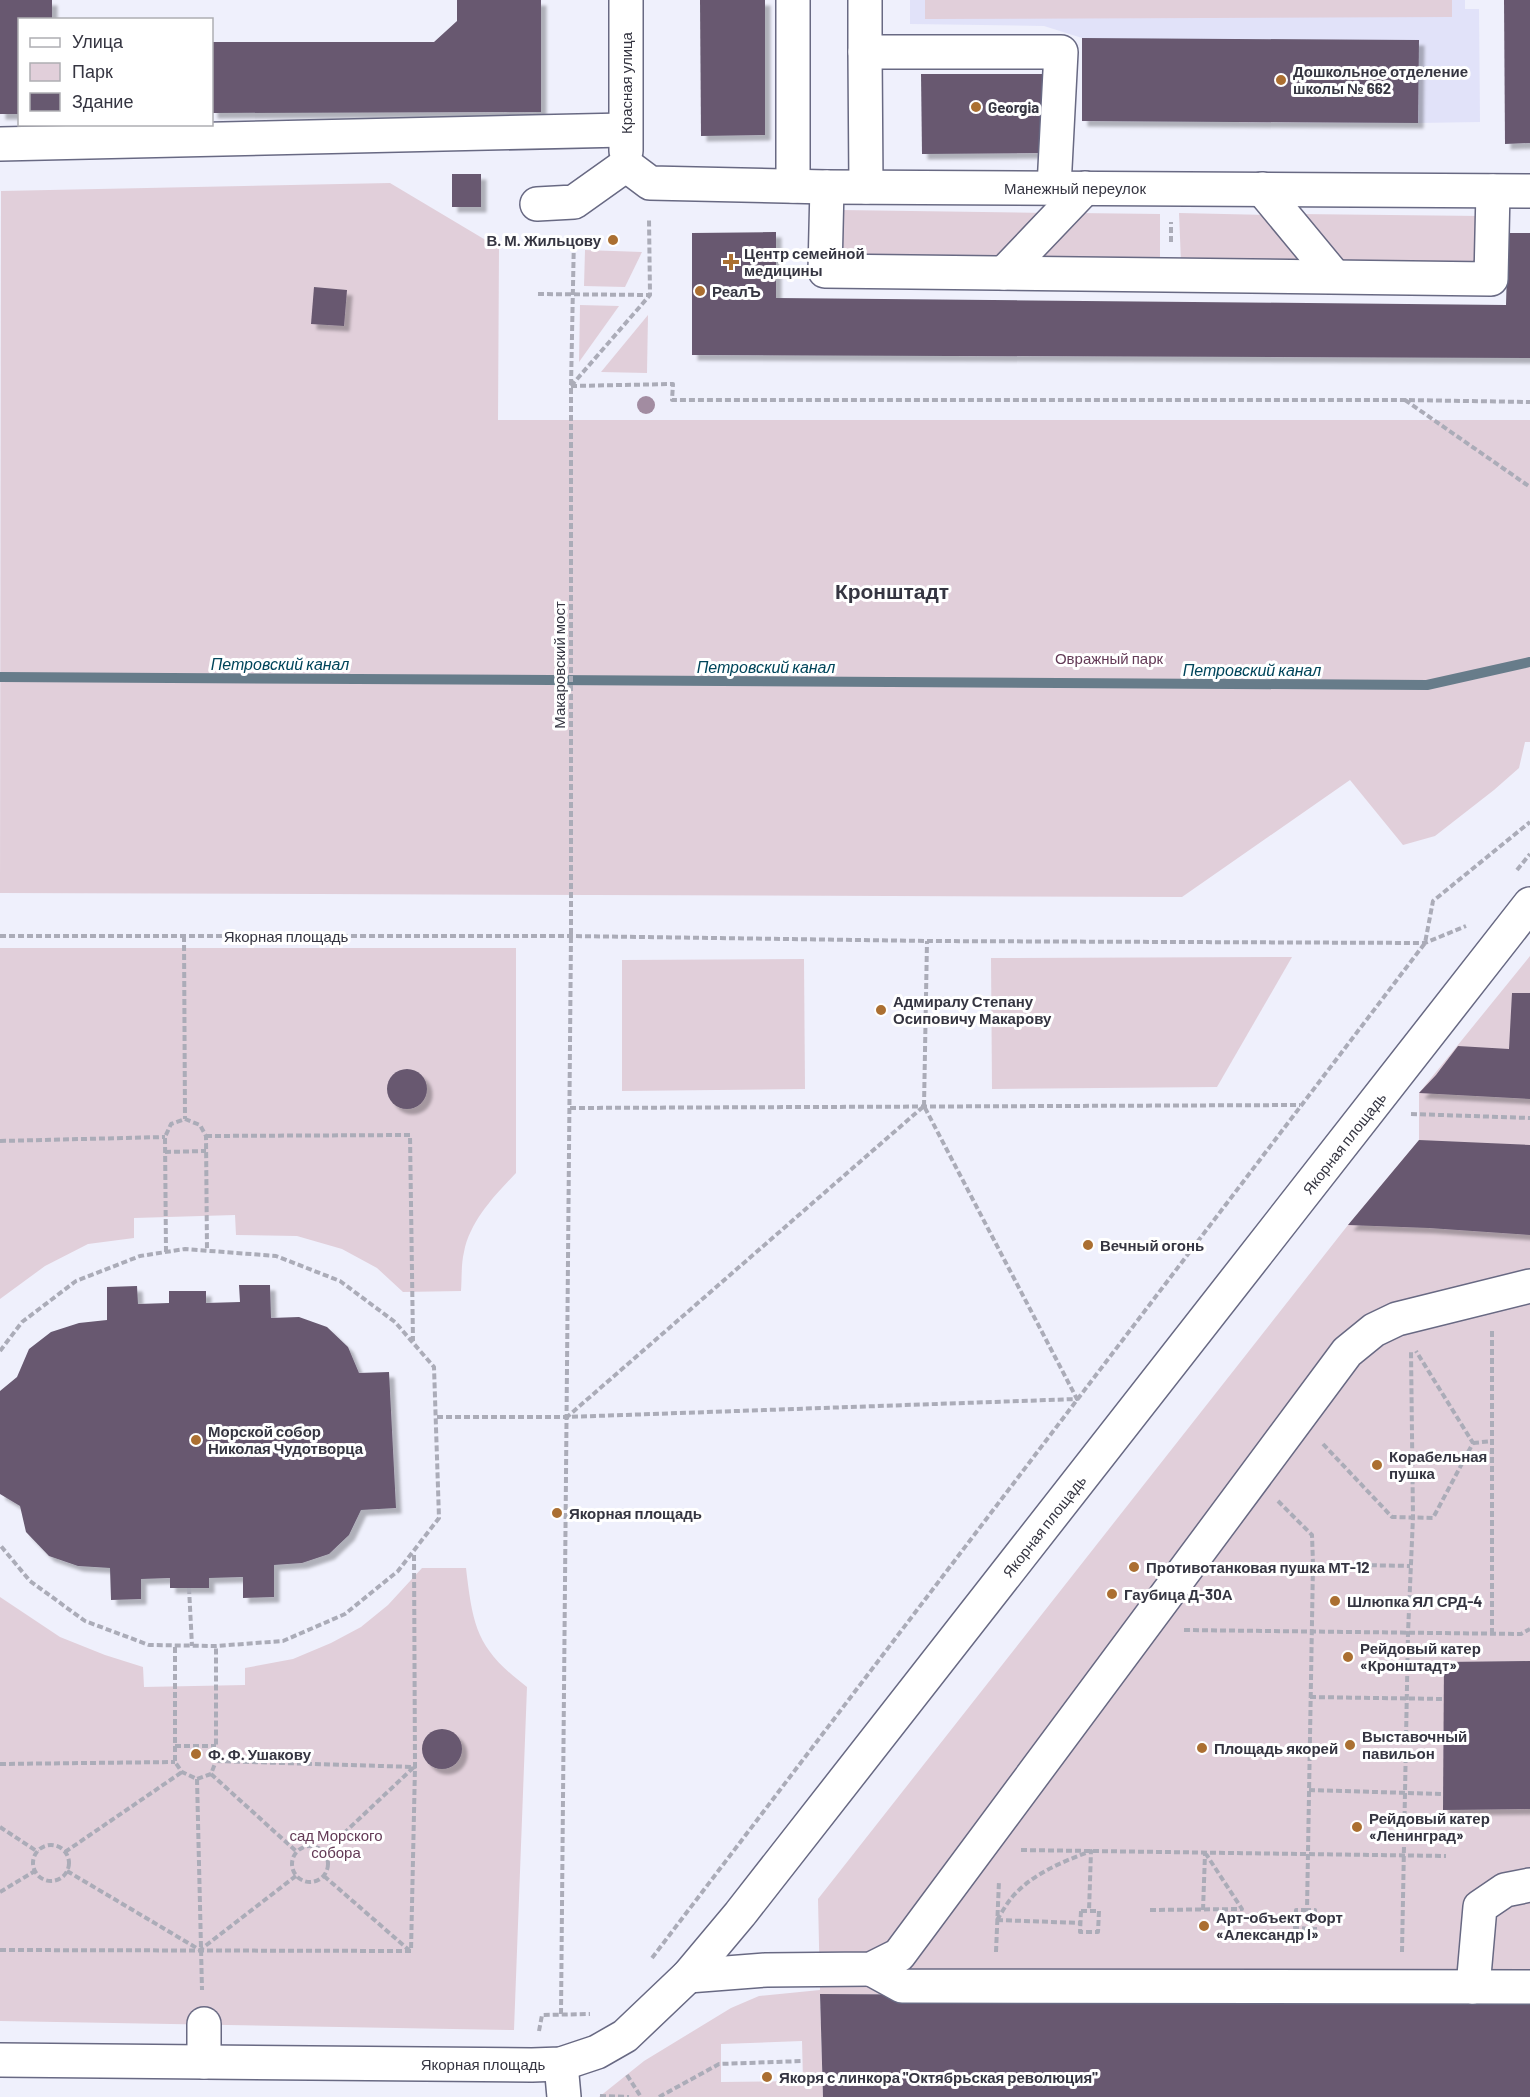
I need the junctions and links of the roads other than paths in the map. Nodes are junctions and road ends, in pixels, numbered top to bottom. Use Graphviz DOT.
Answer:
graph roads {
  1 [pos="626,0"];
  2 [pos="793,0"];
  3 [pos="865,0"];
  4 [pos="865,52"];
  5 [pos="625,130"];
  6 [pos="0,144"];
  7 [pos="626,165"];
  8 [pos="793,186"];
  9 [pos="866,186"];
  10 [pos="827,187"];
  11 [pos="1070,188"];
  12 [pos="1262,189"];
  13 [pos="1493,191"];
  14 [pos="1530,191"];
  15 [pos="537,204"];
  16 [pos="1004,273"];
  17 [pos="1334,276"];
  18 [pos="1530,904"];
  19 [pos="1530,1286"];
  20 [pos="1530,1885"];
  21 [pos="871,1969"];
  22 [pos="688,1976"];
  23 [pos="1473,1987"];
  24 [pos="1530,1987"];
  25 [pos="204,2024"];
  26 [pos="0,2060"];
  27 [pos="204,2062"];
  28 [pos="561,2064"];
  29 [pos="577,2096"];
  1 -- 5 [label="street, Красная улица"];
  2 -- 8 [label="street"];
  3 -- 4 [label="street"];
  4 -- 9 [label="street"];
  4 -- 11 [label="street"];
  5 -- 6 [label="street"];
  5 -- 7 [label="street, Красная улица"];
  7 -- 8 [label="street, Манежный переулок"];
  7 -- 15 [label="street"];
  8 -- 10 [label="street, Манежный переулок"];
  9 -- 10 [label="street, Манежный переулок"];
  9 -- 11 [label="street, Манежный переулок"];
  10 -- 16 [label="street"];
  11 -- 12 [label="street, Манежный переулок"];
  11 -- 16 [label="street"];
  12 -- 13 [label="street, Манежный переулок"];
  12 -- 17 [label="street"];
  13 -- 14 [label="street, Манежный переулок"];
  13 -- 17 [label="street"];
  16 -- 17 [label="street"];
  18 -- 22 [label="street, Якорная площадь"];
  19 -- 21 [label="street"];
  20 -- 23 [label="street"];
  21 -- 22 [label="street"];
  21 -- 23 [label="street"];
  22 -- 28 [label="street, Якорная площадь"];
  23 -- 24 [label="street"];
  25 -- 27 [label="street"];
  26 -- 27 [label="street, Якорная площадь"];
  27 -- 28 [label="street, Якорная площадь"];
  28 -- 29 [label="street"];
}
